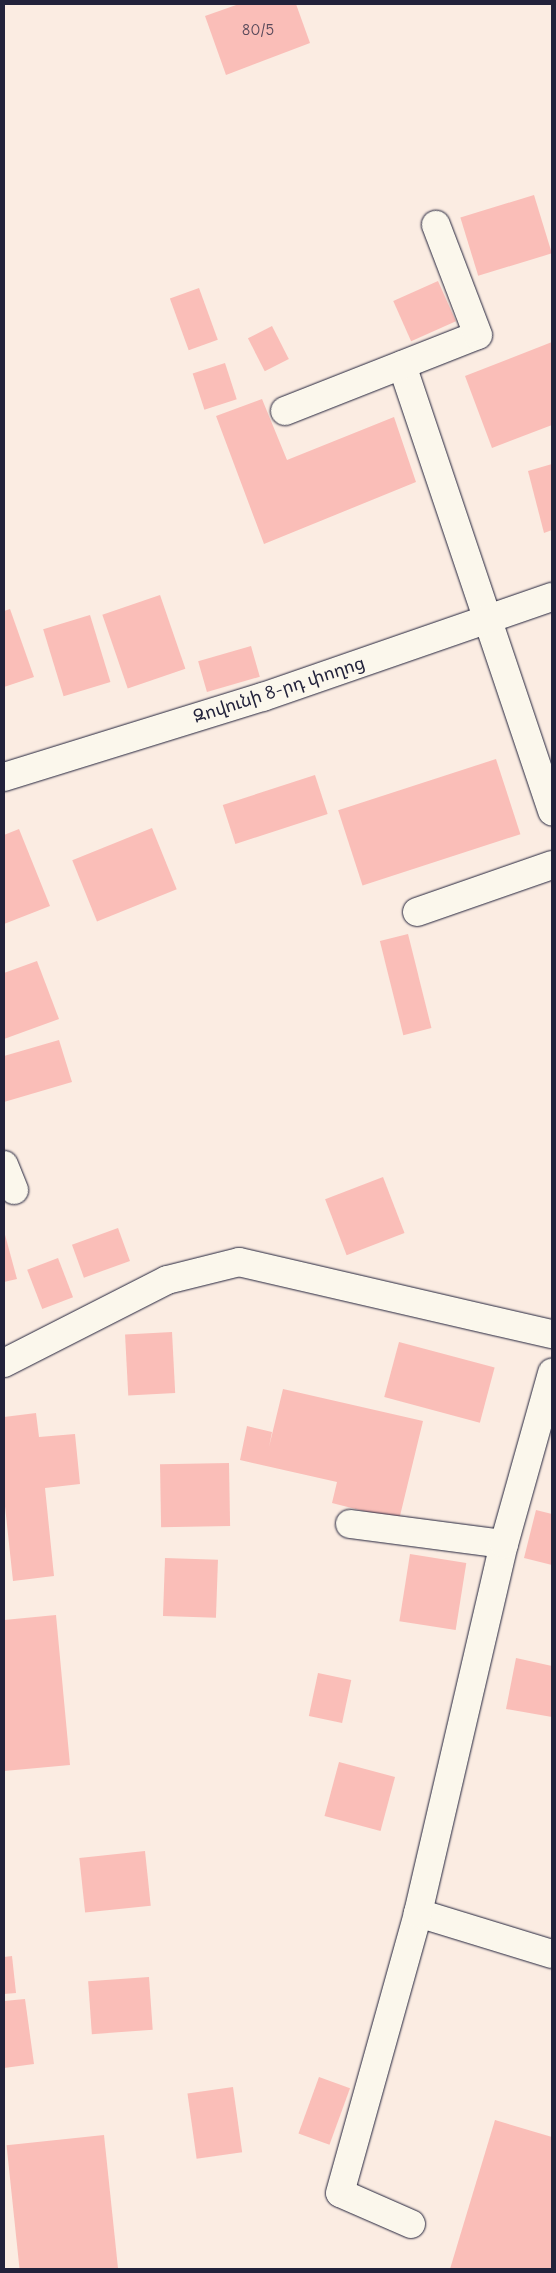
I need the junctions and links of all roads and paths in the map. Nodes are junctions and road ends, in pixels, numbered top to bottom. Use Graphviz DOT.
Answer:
graph roads {
  1 [pos="436,225"];
  2 [pos="402,365"];
  3 [pos="285,410"];
  4 [pos="552,597"];
  5 [pos="487,620"];
  6 [pos="4,777"];
  7 [pos="552,811"];
  8 [pos="552,865"];
  9 [pos="417,912"];
  10 [pos="552,1334"];
  11 [pos="4,1363"];
  12 [pos="552,1373"];
  13 [pos="350,1524"];
  14 [pos="504,1544"];
  15 [pos="418,1913"];
  16 [pos="552,1954"];
  17 [pos="411,2224"];
  1 -- 2 [label="street"];
  2 -- 3 [label="street"];
  2 -- 5 [label="street"];
  4 -- 5 [label="street, Զովունի 8-րդ փողոց"];
  5 -- 6 [label="street, Զովունի 8-րդ փողոց"];
  5 -- 7 [label="street"];
  8 -- 9 [label="street"];
  10 -- 11 [label="street"];
  12 -- 14 [label="street"];
  13 -- 14 [label="street"];
  14 -- 15 [label="street"];
  15 -- 16 [label="street"];
  15 -- 17 [label="street"];
}
